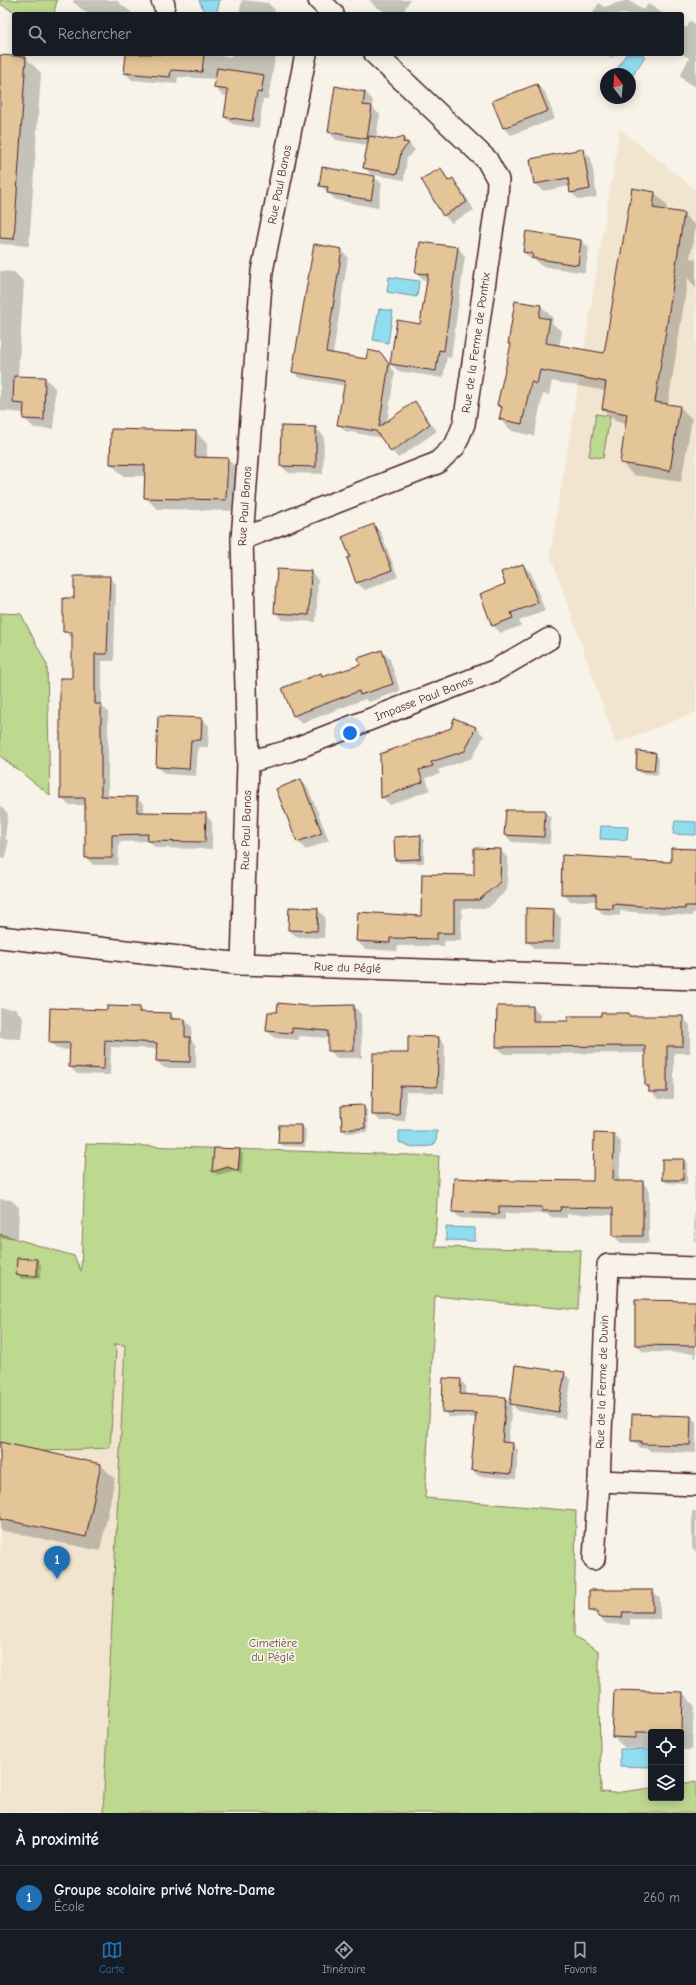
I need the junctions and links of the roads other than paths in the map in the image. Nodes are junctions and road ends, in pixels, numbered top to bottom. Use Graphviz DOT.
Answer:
graph roads {
  1 [pos="318,0"];
  2 [pos="315,12"];
  3 [pos="332,12"];
  4 [pos="306,56"];
  5 [pos="377,56"];
  6 [pos="242,539"];
  7 [pos="549,638"];
  8 [pos="248,762"];
  9 [pos="0,937"];
  10 [pos="242,964"];
  11 [pos="696,979"];
  12 [pos="696,1268"];
  13 [pos="599,1481"];
  14 [pos="696,1485"];
  15 [pos="594,1559"];
  1 -- 2 [label="street"];
  1 -- 3 [label="street"];
  4 -- 6 [label="street, Rue Paul Banos"];
  5 -- 6 [label="street, Rue de la Ferme de Pontrix"];
  6 -- 8 [label="street, Rue Paul Banos"];
  7 -- 8 [label="street, Impasse Paul Banos"];
  8 -- 10 [label="street, Rue Paul Banos"];
  9 -- 10 [label="street, Rue du Péglé"];
  10 -- 11 [label="street, Rue du Péglé"];
  12 -- 13 [label="street, Rue de la Ferme de Duvin"];
  13 -- 14 [label="street"];
  13 -- 15 [label="street, Rue de la Ferme de Duvin"];
}
